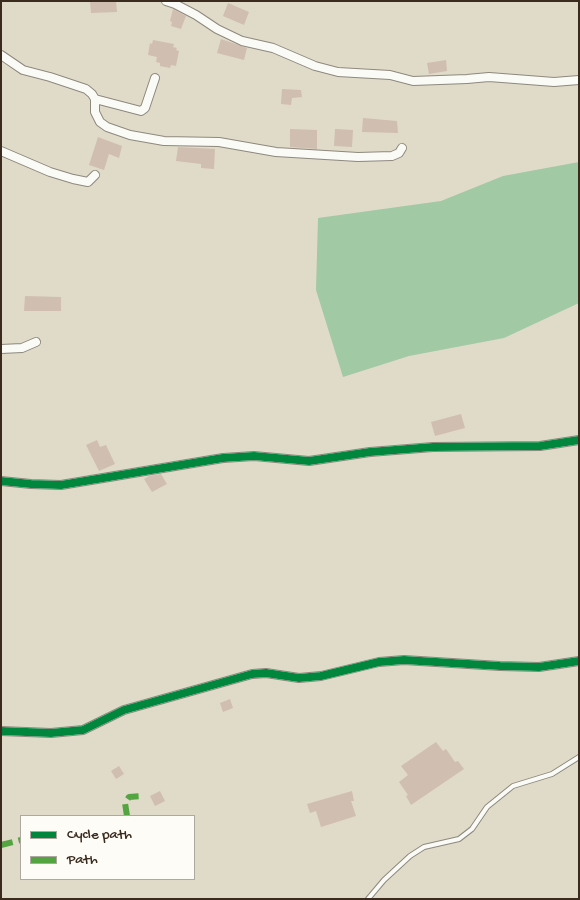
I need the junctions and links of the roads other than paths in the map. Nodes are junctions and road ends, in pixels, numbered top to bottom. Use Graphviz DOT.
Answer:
graph roads {
  1 [pos="166,1"];
  2 [pos="1,55"];
  3 [pos="155,78"];
  4 [pos="579,80"];
  5 [pos="95,99"];
  6 [pos="402,148"];
  7 [pos="1,152"];
  8 [pos="95,175"];
  9 [pos="36,342"];
  10 [pos="1,349"];
  11 [pos="579,440"];
  12 [pos="1,481"];
  13 [pos="579,661"];
  14 [pos="1,731"];
  15 [pos="579,757"];
  16 [pos="368,899"];
  1 -- 4 [label="street"];
  2 -- 5 [label="street"];
  3 -- 5 [label="street"];
  5 -- 6 [label="street"];
  7 -- 8 [label="street"];
  9 -- 10 [label="street"];
  11 -- 12 [label="street"];
  13 -- 14 [label="street"];
  15 -- 16 [label="lane"];
}
